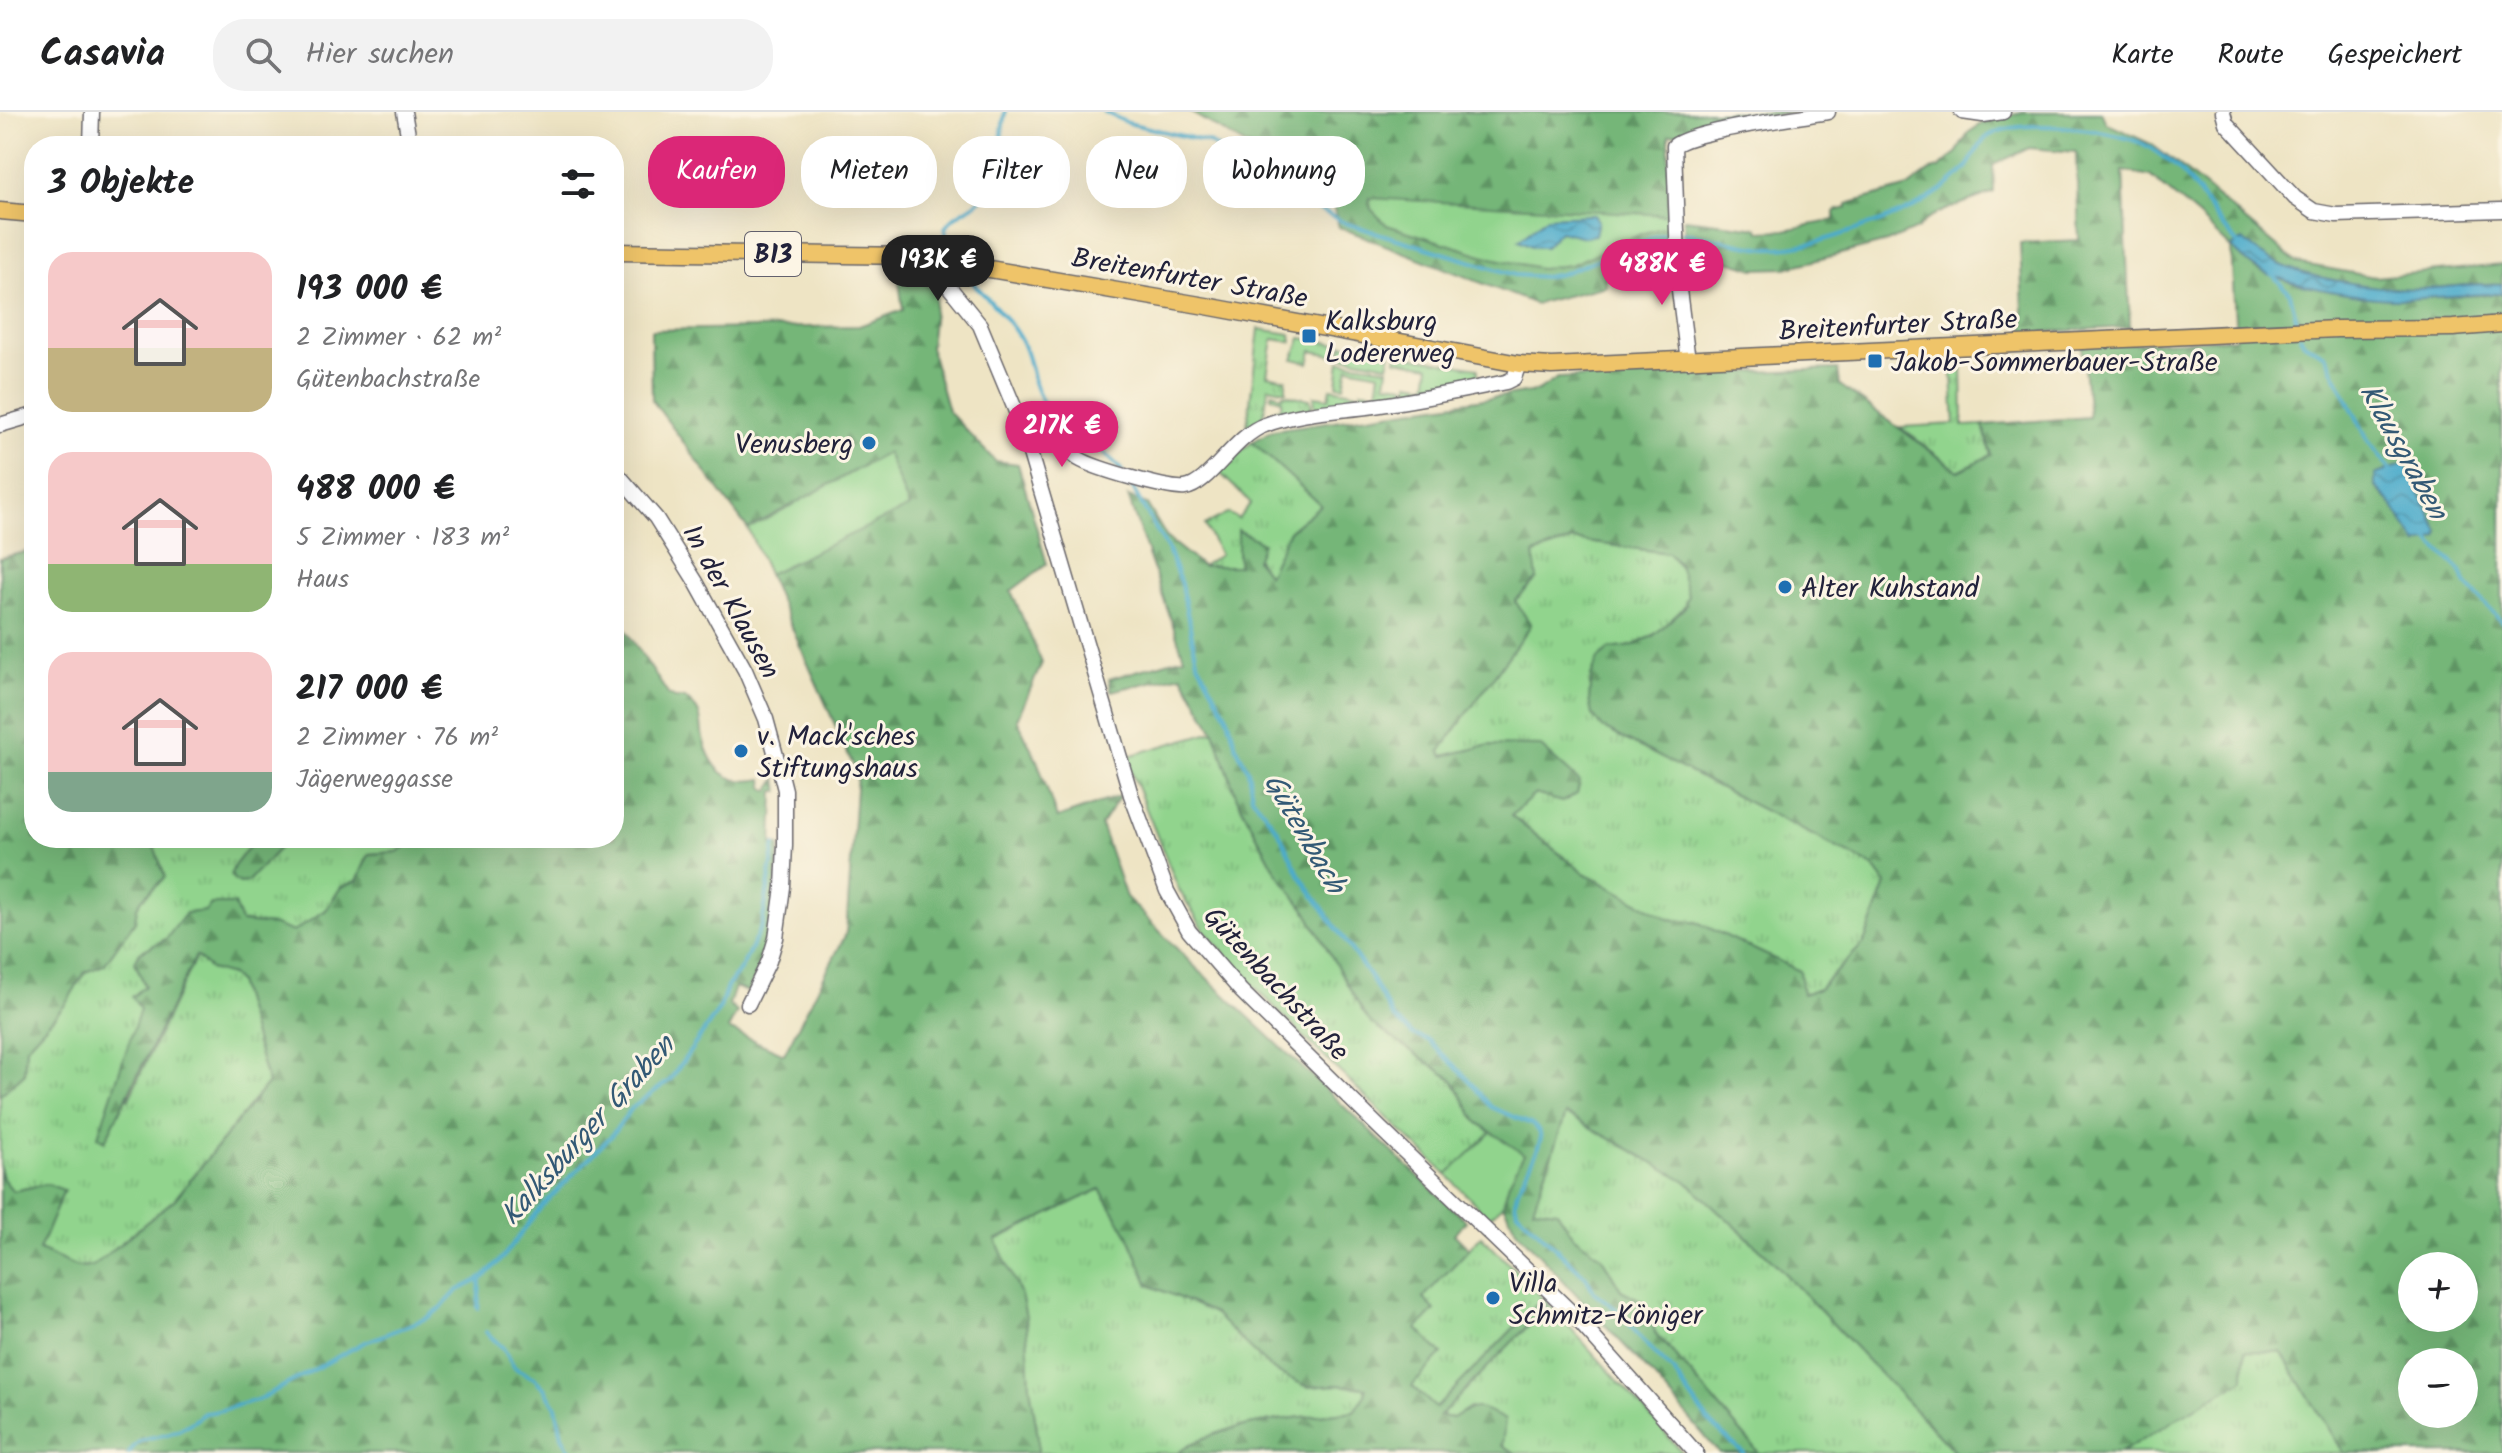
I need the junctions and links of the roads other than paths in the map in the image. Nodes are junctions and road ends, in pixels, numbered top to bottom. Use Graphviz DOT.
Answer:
graph roads {
  1 [pos="92,112"];
  2 [pos="404,112"];
  3 [pos="1828,112"];
  4 [pos="1962,112"];
  5 [pos="2003,112"];
  6 [pos="2223,112"];
  7 [pos="91,136"];
  8 [pos="408,136"];
  9 [pos="2502,210"];
  10 [pos="0,211"];
  11 [pos="24,213"];
  12 [pos="624,252"];
  13 [pos="937,260"];
  14 [pos="2502,324"];
  15 [pos="1688,361"];
  16 [pos="1519,364"];
  17 [pos="24,418"];
  18 [pos="0,425"];
  19 [pos="1022,426"];
  20 [pos="624,481"];
  21 [pos="748,1004"];
  22 [pos="1696,1453"];
  1 -- 7 [label="street"];
  2 -- 8 [label="street"];
  3 -- 15 [label="street"];
  4 -- 5 [label="street"];
  6 -- 9 [label="street"];
  10 -- 11 [label="main road"];
  12 -- 13 [label="main road, B13"];
  13 -- 16 [label="main road, Breitenfurter Straße / B13"];
  13 -- 19 [label="street, Gütenbachstraße"];
  14 -- 15 [label="main road, Breitenfurter Straße / B13"];
  15 -- 16 [label="main road, Breitenfurter Straße / B13"];
  16 -- 19 [label="street"];
  17 -- 18 [label="street"];
  19 -- 22 [label="street, Gütenbachstraße"];
  20 -- 21 [label="street, In der Klausen"];
}
